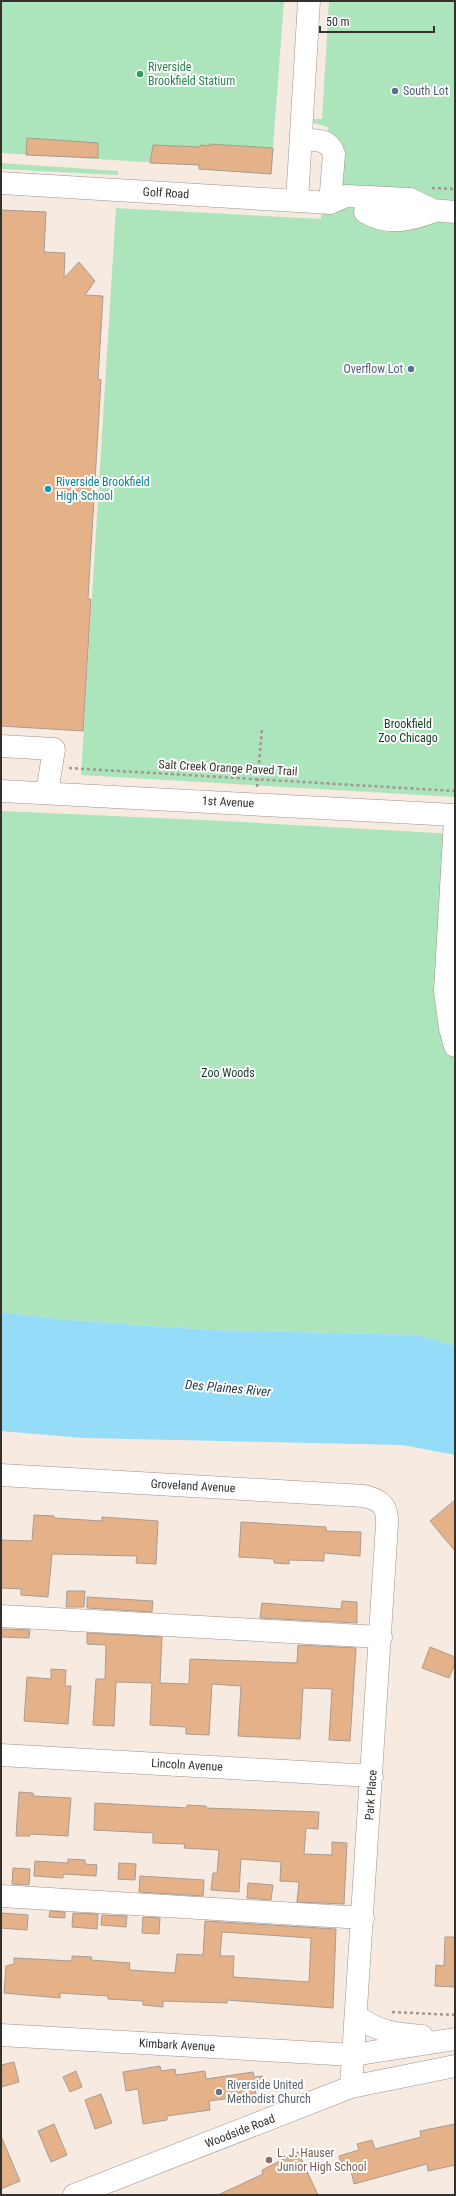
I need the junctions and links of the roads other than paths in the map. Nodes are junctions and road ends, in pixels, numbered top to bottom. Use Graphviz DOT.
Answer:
graph roads {
  1 [pos="309,1"];
  2 [pos="301,140"];
  3 [pos="1,183"];
  4 [pos="297,201"];
  5 [pos="330,203"];
  6 [pos="445,211"];
  7 [pos="1,746"];
  8 [pos="1,791"];
  9 [pos="47,793"];
  10 [pos="455,815"];
  11 [pos="455,820"];
  12 [pos="455,1046"];
  13 [pos="1,1475"];
  14 [pos="383,1504"];
  15 [pos="1,1616"];
  16 [pos="381,1637"];
  17 [pos="1,1755"];
  18 [pos="372,1776"];
  19 [pos="1,1896"];
  20 [pos="363,1918"];
  21 [pos="356,2015"];
  22 [pos="1,2035"];
  23 [pos="455,2039"];
  24 [pos="353,2055"];
  25 [pos="455,2066"];
  26 [pos="352,2087"];
  27 [pos="74,2195"];
  1 -- 2 [label="street"];
  2 -- 4 [label="street"];
  2 -- 5 [label="street"];
  3 -- 4 [label="street, Golf Road"];
  4 -- 5 [label="street, Golf Road"];
  5 -- 6 [label="street"];
  5 -- 6 [label="street"];
  7 -- 9 [label="street"];
  8 -- 9 [label="street, 1st Avenue"];
  9 -- 10 [label="street, 1st Avenue"];
  11 -- 12 [label="street"];
  13 -- 14 [label="street, Groveland Avenue"];
  14 -- 16 [label="street, Park Place"];
  15 -- 16 [label="street"];
  16 -- 18 [label="street, Park Place"];
  17 -- 18 [label="street, Lincoln Avenue"];
  18 -- 20 [label="street, Park Place"];
  19 -- 20 [label="street"];
  20 -- 21 [label="street, Park Place"];
  21 -- 23 [label="street"];
  21 -- 24 [label="street, Park Place"];
  22 -- 24 [label="street, Kimbark Avenue"];
  23 -- 24 [label="street"];
  24 -- 26 [label="street, Park Place"];
  25 -- 26 [label="street, Woodside Road"];
  26 -- 27 [label="street, Woodside Road"];
}
